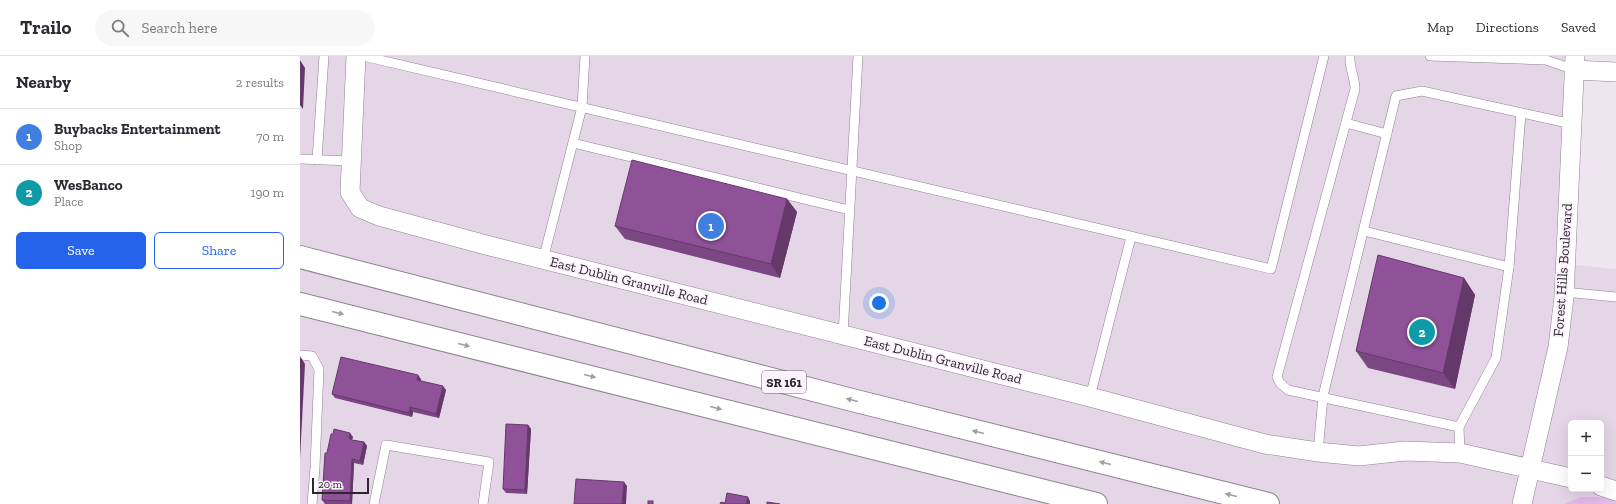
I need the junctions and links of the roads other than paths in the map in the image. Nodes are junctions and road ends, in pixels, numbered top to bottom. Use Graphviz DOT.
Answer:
graph roads {
  1 [pos="324,56"];
  2 [pos="356,56"];
  3 [pos="363,56"];
  4 [pos="585,56"];
  5 [pos="858,56"];
  6 [pos="1324,56"];
  7 [pos="1350,56"];
  8 [pos="1430,56"];
  9 [pos="1445,56"];
  10 [pos="1575,63"];
  11 [pos="1616,72"];
  12 [pos="582,108"];
  13 [pos="1521,114"];
  14 [pos="1346,123"];
  15 [pos="1572,124"];
  16 [pos="1387,134"];
  17 [pos="573,143"];
  18 [pos="300,159"];
  19 [pos="317,160"];
  20 [pos="350,166"];
  21 [pos="852,171"];
  22 [pos="849,210"];
  23 [pos="1364,231"];
  24 [pos="1131,237"];
  25 [pos="300,257"];
  26 [pos="543,260"];
  27 [pos="1510,267"];
  28 [pos="1564,292"];
  29 [pos="1616,297"];
  30 [pos="300,304"];
  31 [pos="843,335"];
  32 [pos="300,355"];
  33 [pos="1323,396"];
  34 [pos="1090,397"];
  35 [pos="1459,427"];
  36 [pos="1318,452"];
  37 [pos="1460,453"];
  38 [pos="1531,470"];
  39 [pos="1568,477"];
  40 [pos="1604,487"];
  41 [pos="1616,491"];
  42 [pos="312,504"];
  43 [pos="374,504"];
  44 [pos="484,504"];
  45 [pos="1096,504"];
  46 [pos="1268,504"];
  47 [pos="1522,504"];
  1 -- 19 [label="lane"];
  2 -- 20 [label="street, East Dublin Granville Road"];
  3 -- 12 [label="lane"];
  4 -- 12 [label="lane"];
  5 -- 21 [label="lane"];
  6 -- 24 [label="lane"];
  7 -- 14 [label="lane"];
  8 -- 9 [label="lane"];
  9 -- 10 [label="lane"];
  10 -- 11 [label="street"];
  10 -- 15 [label="street, Forest Hills Boulevard"];
  12 -- 17 [label="lane"];
  12 -- 21 [label="lane"];
  13 -- 15 [label="lane"];
  13 -- 16 [label="lane"];
  13 -- 27 [label="lane"];
  14 -- 16 [label="lane"];
  14 -- 33 [label="lane"];
  15 -- 28 [label="street, Forest Hills Boulevard"];
  16 -- 23 [label="lane"];
  17 -- 22 [label="lane"];
  17 -- 26 [label="lane"];
  18 -- 19 [label="lane"];
  19 -- 20 [label="lane"];
  20 -- 26 [label="street, East Dublin Granville Road"];
  21 -- 22 [label="lane"];
  21 -- 24 [label="lane"];
  22 -- 31 [label="lane"];
  23 -- 27 [label="lane"];
  23 -- 33 [label="lane"];
  24 -- 34 [label="lane"];
  46 -- 25 [label="main road, SR 161, one-way"];
  26 -- 31 [label="street, East Dublin Granville Road"];
  27 -- 35 [label="lane"];
  28 -- 29 [label="lane"];
  28 -- 38 [label="street, Forest Hills Boulevard"];
  30 -- 45 [label="main road, one-way"];
  31 -- 34 [label="street, East Dublin Granville Road"];
  32 -- 42 [label="lane"];
  33 -- 35 [label="lane"];
  33 -- 36 [label="lane"];
  34 -- 36 [label="street, East Dublin Granville Road"];
  35 -- 37 [label="lane"];
  36 -- 37 [label="street, East Dublin Granville Road"];
  37 -- 38 [label="street, East Dublin Granville Road"];
  38 -- 39 [label="street, East Dublin Granville Road"];
  38 -- 47 [label="street, Forest Hills Boulevard"];
  40 -- 41 [label="street"];
  43 -- 44 [label="lane"];
}
